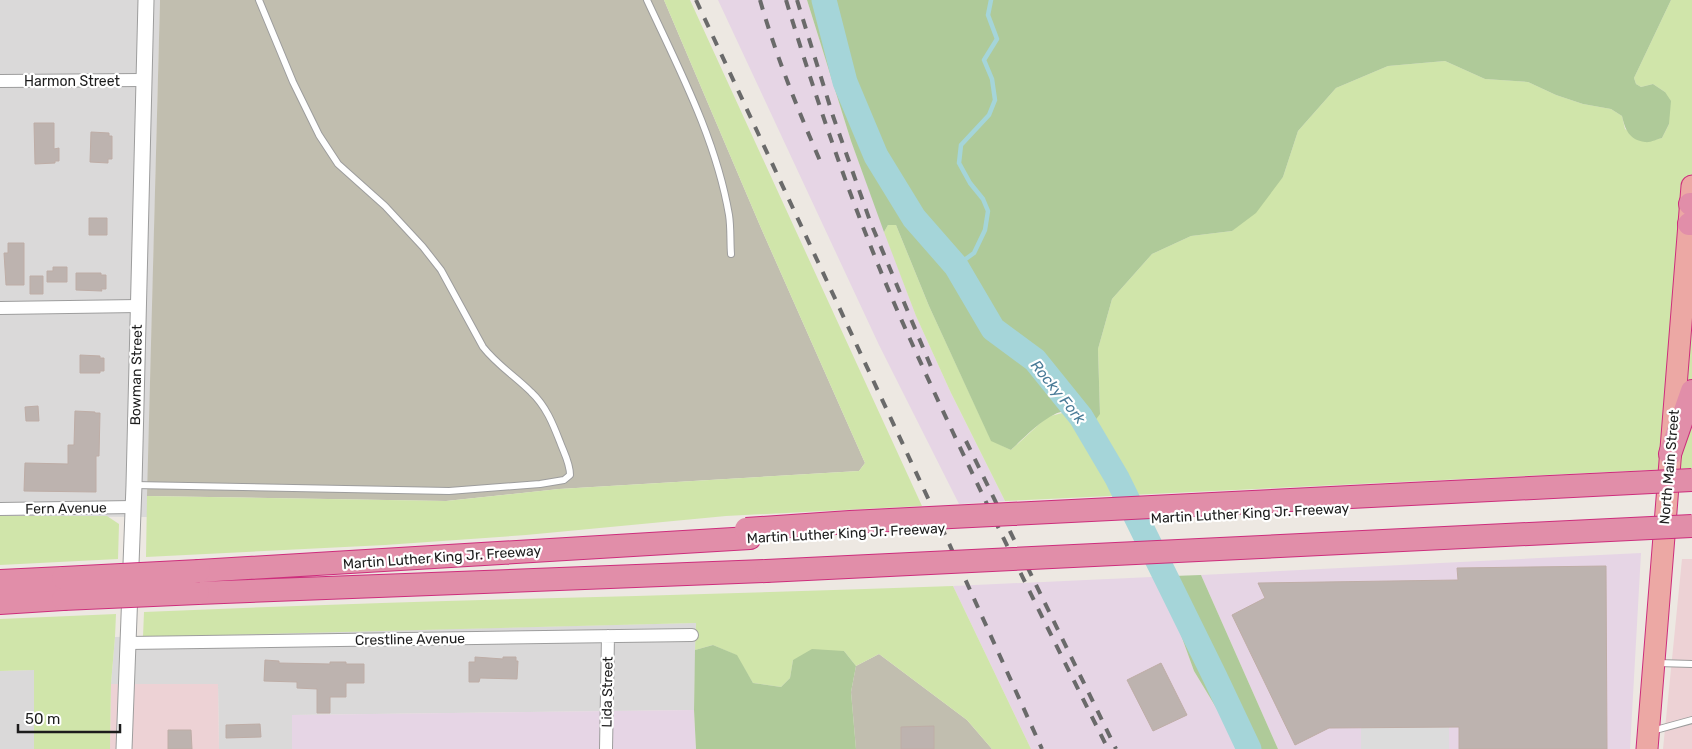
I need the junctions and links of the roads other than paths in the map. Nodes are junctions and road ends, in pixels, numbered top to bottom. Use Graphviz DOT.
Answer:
graph roads {
  1 [pos="146,0"];
  2 [pos="259,0"];
  3 [pos="647,0"];
  4 [pos="143,80"];
  5 [pos="0,81"];
  6 [pos="1691,208"];
  7 [pos="731,254"];
  8 [pos="138,306"];
  9 [pos="0,308"];
  10 [pos="1692,391"];
  11 [pos="1670,454"];
  12 [pos="1692,480"];
  13 [pos="134,485"];
  14 [pos="1692,491"];
  15 [pos="133,507"];
  16 [pos="0,509"];
  17 [pos="1692,526"];
  18 [pos="748,533"];
  19 [pos="1692,537"];
  20 [pos="769,577"];
  21 [pos="0,581"];
  22 [pos="199,582"];
  23 [pos="63,589"];
  24 [pos="0,603"];
  25 [pos="692,635"];
  26 [pos="608,636"];
  27 [pos="128,643"];
  28 [pos="1654,662"];
  29 [pos="1692,664"];
  30 [pos="1692,720"];
  31 [pos="1648,741"];
  32 [pos="124,749"];
  33 [pos="606,749"];
  1 -- 4 [label="street, Bowman Street"];
  2 -- 13 [label="lane"];
  3 -- 7 [label="lane"];
  4 -- 5 [label="street, Harmon Street"];
  4 -- 8 [label="street, Bowman Street"];
  6 -- 11 [label="highway, North Main Street"];
  8 -- 9 [label="street"];
  8 -- 13 [label="street, Bowman Street"];
  10 -- 11 [label="highway"];
  11 -- 28 [label="highway, North Main Street"];
  12 -- 18 [label="highway, bridge"];
  13 -- 15 [label="street, Bowman Street"];
  14 -- 18 [label="highway, Martin Luther King Jr. Freeway"];
  15 -- 16 [label="street, Fern Avenue"];
  15 -- 27 [label="street, Bowman Street"];
  17 -- 20 [label="highway, Martin Luther King Jr. Freeway, bridge"];
  18 -- 22 [label="highway, Martin Luther King Jr. Freeway"];
  19 -- 20 [label="highway"];
  20 -- 22 [label="highway, Martin Luther King Jr. Freeway"];
  21 -- 23 [label="highway, Martin Luther King Jr. Freeway"];
  22 -- 23 [label="highway, Martin Luther King Jr. Freeway, bridge"];
  23 -- 24 [label="highway, Martin Luther King Jr. Freeway"];
  25 -- 26 [label="street, Crestline Avenue"];
  26 -- 27 [label="street, Crestline Avenue"];
  26 -- 33 [label="street, Lida Street"];
  27 -- 32 [label="street, Bowman Street"];
  28 -- 29 [label="lane"];
  28 -- 31 [label="highway, North Main Street"];
  30 -- 31 [label="lane"];
}
